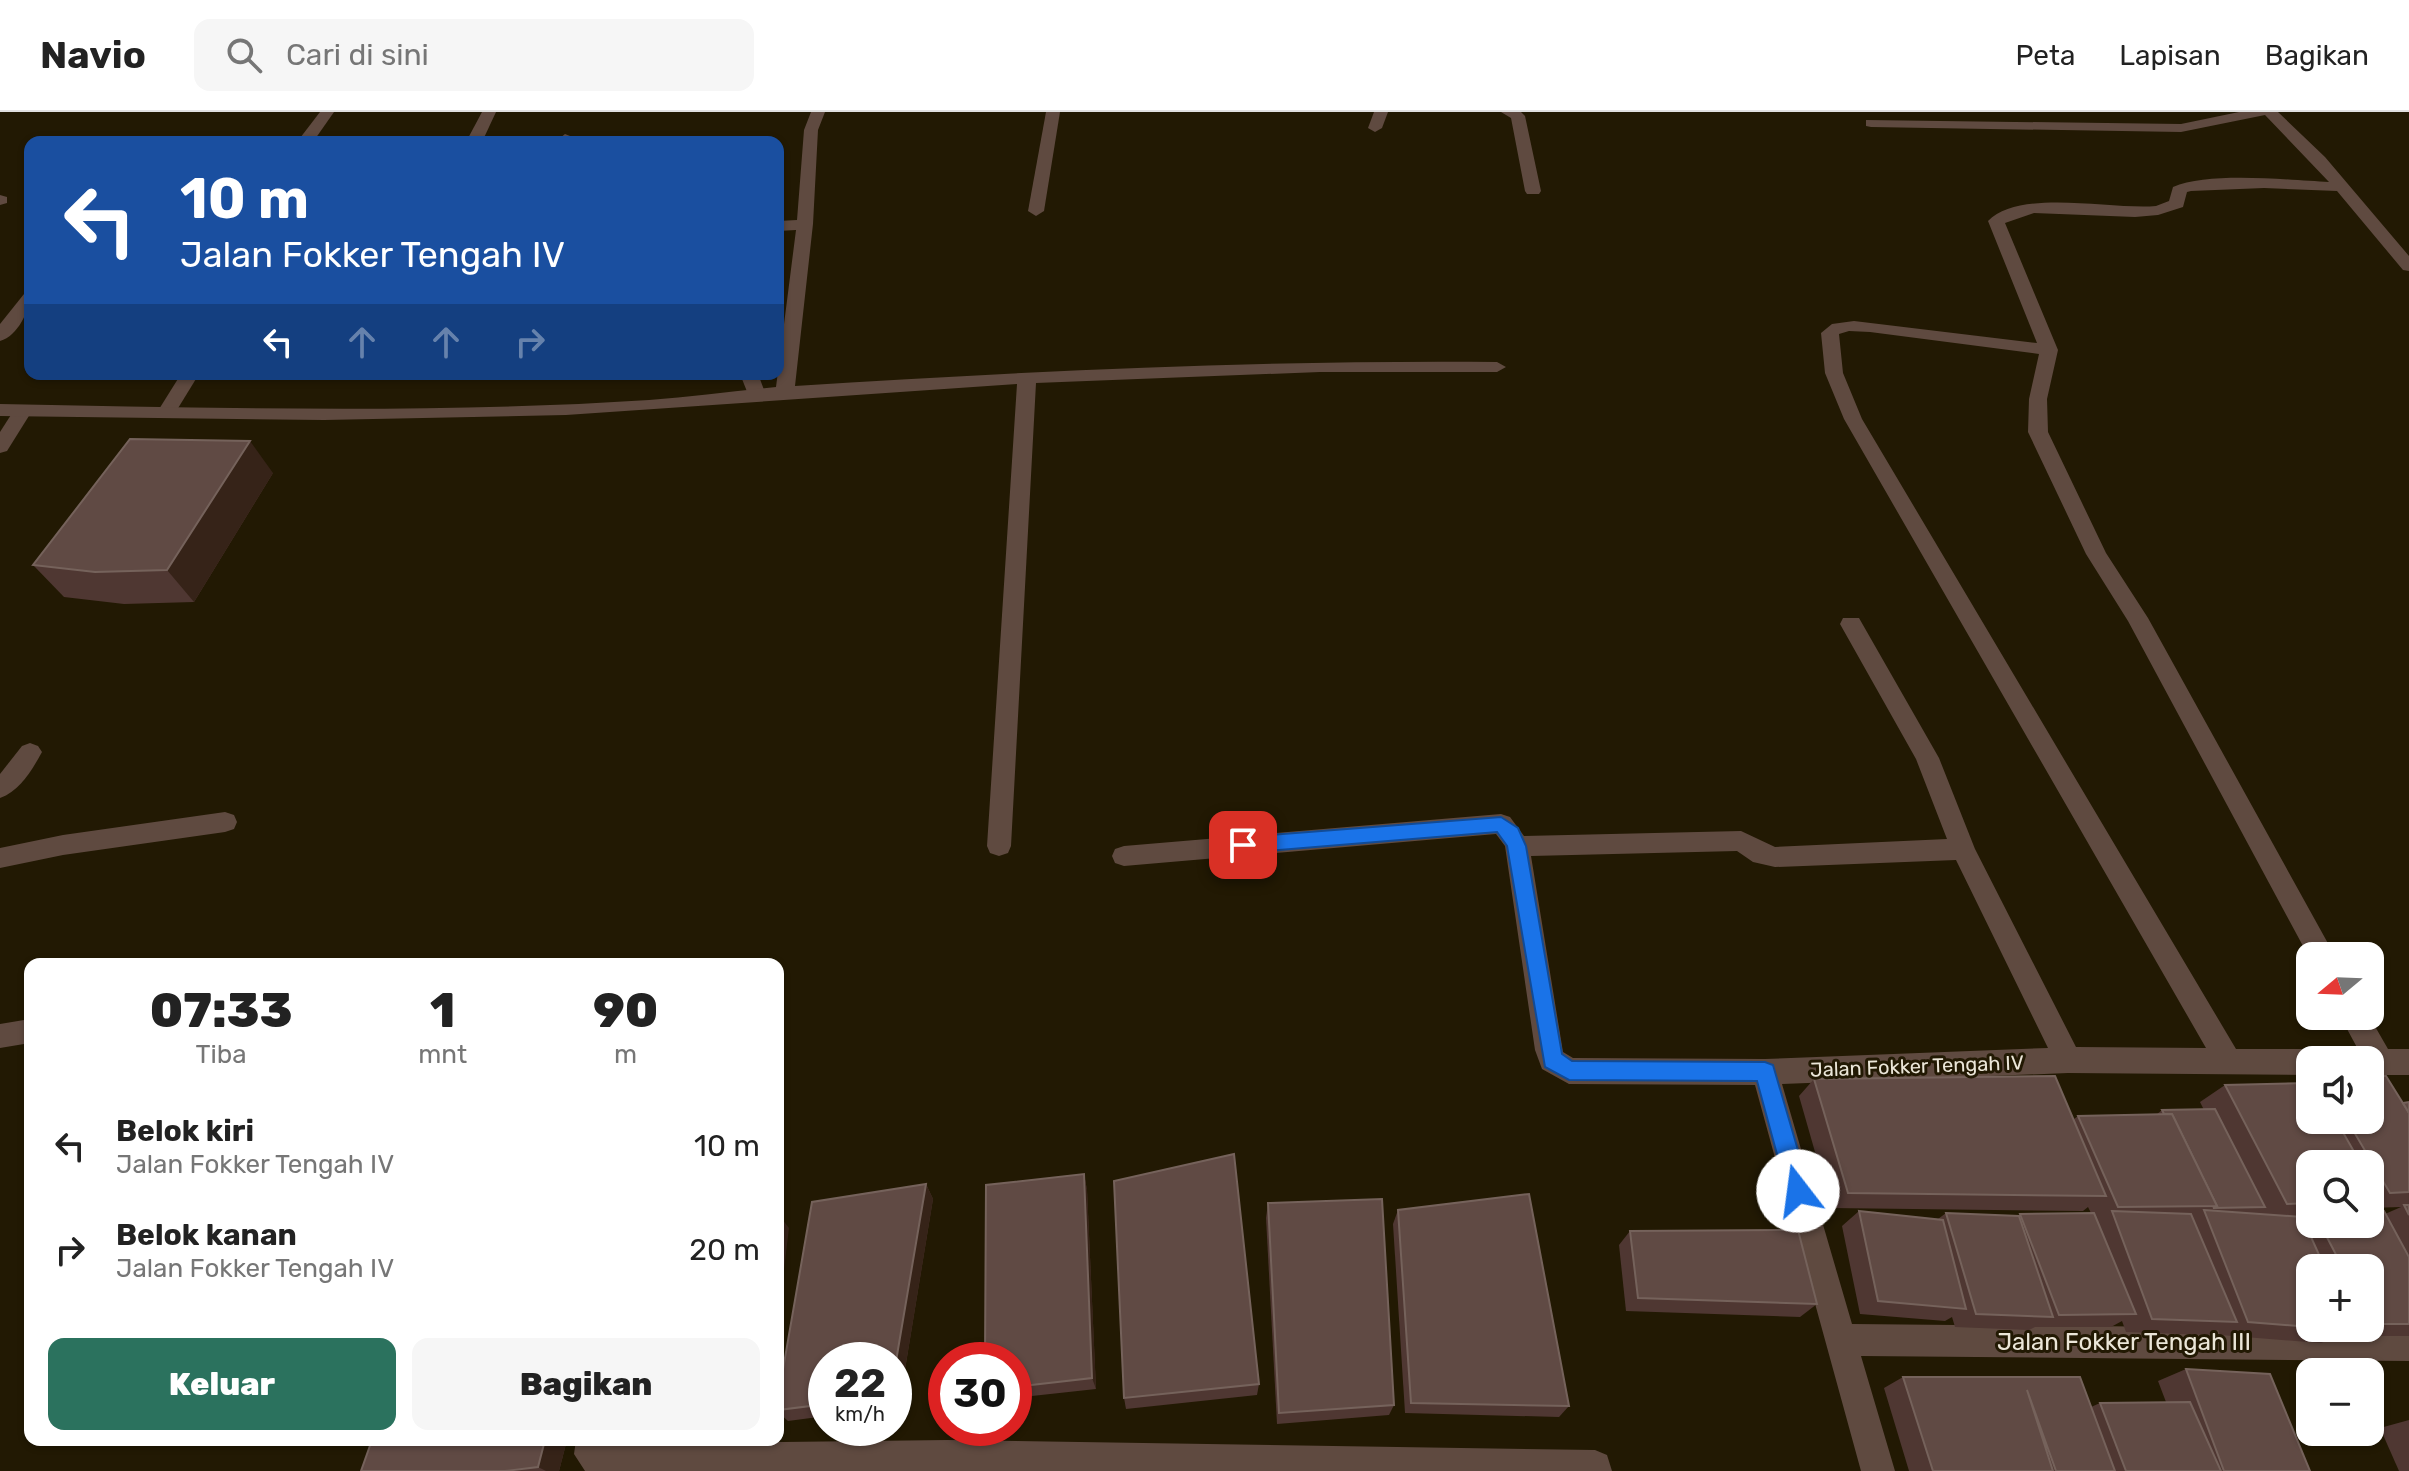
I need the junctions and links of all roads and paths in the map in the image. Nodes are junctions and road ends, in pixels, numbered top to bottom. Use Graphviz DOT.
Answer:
graph roads {
  1 [pos="327,112"];
  2 [pos="489,112"];
  3 [pos="818,112"];
  4 [pos="1053,112"];
  5 [pos="1381,112"];
  6 [pos="1508,112"];
  7 [pos="2159,112"];
  8 [pos="2261,112"];
  9 [pos="2270,112"];
  10 [pos="1871,123"];
  11 [pos="1375,128"];
  12 [pos="2181,128"];
  13 [pos="309,136"];
  14 [pos="477,136"];
  15 [pos="2342,187"];
  16 [pos="1533,191"];
  17 [pos="1036,211"];
  18 [pos="805,224"];
  19 [pos="784,226"];
  20 [pos="2409,266"];
  21 [pos="24,306"];
  22 [pos="0,336"];
  23 [pos="2049,350"];
  24 [pos="1497,367"];
  25 [pos="1027,377"];
  26 [pos="186,380"];
  27 [pos="751,380"];
  28 [pos="785,392"];
  29 [pos="757,395"];
  30 [pos="0,410"];
  31 [pos="23,411"];
  32 [pos="165,414"];
  33 [pos="0,447"];
  34 [pos="1851,624"];
  35 [pos="30,752"];
  36 [pos="0,788"];
  37 [pos="225,822"];
  38 [pos="999,846"];
  39 [pos="1517,846"];
  40 [pos="1963,849"];
  41 [pos="1124,856"];
  42 [pos="0,858"];
  43 [pos="2314,942"];
  44 [pos="24,1032"];
  45 [pos="0,1036"];
  46 [pos="2068,1060"];
  47 [pos="2229,1062"];
  48 [pos="2296,1062"];
  49 [pos="2384,1062"];
  50 [pos="2409,1062"];
  51 [pos="1765,1072"];
  52 [pos="1840,1340"];
  53 [pos="2409,1345"];
  54 [pos="592,1446"];
  55 [pos="1595,1471"];
  56 [pos="1878,1471"];
  1 -- 13 [label="street"];
  2 -- 14 [label="street"];
  3 -- 18 [label="street"];
  4 -- 17 [label="street"];
  5 -- 11 [label="street"];
  6 -- 16 [label="street"];
  7 -- 12 [label="street"];
  8 -- 12 [label="street"];
  9 -- 15 [label="street"];
  10 -- 12 [label="street"];
  15 -- 20 [label="street"];
  15 -- 23 [label="street"];
  18 -- 19 [label="street"];
  18 -- 28 [label="street"];
  21 -- 22 [label="street"];
  23 -- 43 [label="street"];
  23 -- 47 [label="street"];
  24 -- 25 [label="street"];
  25 -- 28 [label="street"];
  25 -- 38 [label="street"];
  26 -- 32 [label="street"];
  27 -- 29 [label="street"];
  28 -- 29 [label="street"];
  29 -- 32 [label="street"];
  30 -- 31 [label="street"];
  31 -- 32 [label="street"];
  31 -- 33 [label="street"];
  34 -- 40 [label="street"];
  35 -- 36 [label="street"];
  37 -- 42 [label="street"];
  39 -- 40 [label="street"];
  39 -- 41 [label="street"];
  39 -- 51 [label="street, Jalan Fokker Tengah IV"];
  40 -- 46 [label="street"];
  44 -- 45 [label="street"];
  46 -- 47 [label="street, Jalan Fokker Tengah IV"];
  46 -- 51 [label="street, Jalan Fokker Tengah IV"];
  47 -- 48 [label="street, Jalan Fokker Tengah IV"];
  49 -- 50 [label="street"];
  51 -- 52 [label="street"];
  52 -- 53 [label="street, Jalan Fokker Tengah III"];
  52 -- 56 [label="street"];
  54 -- 55 [label="street"];
}
